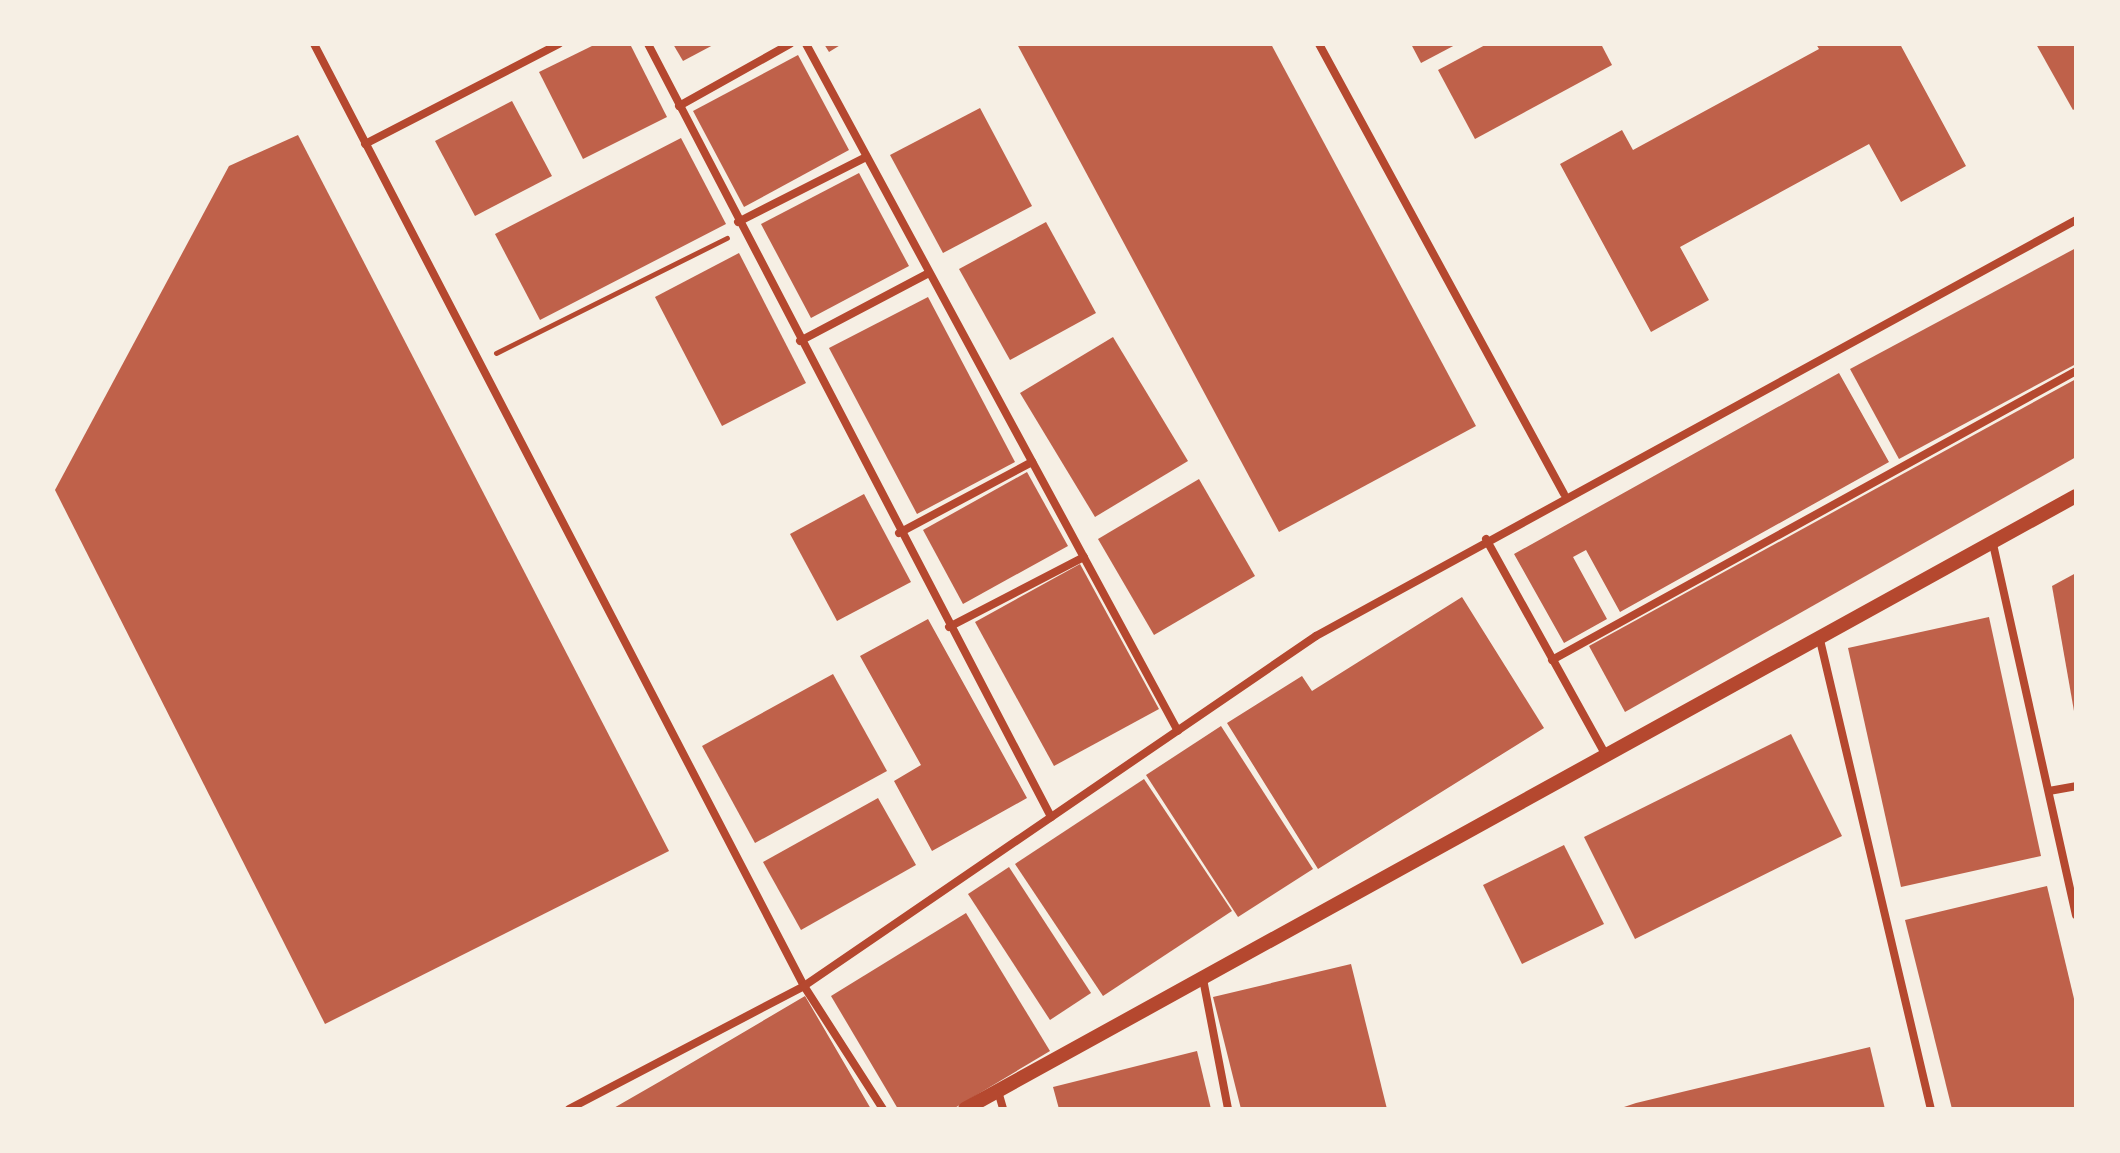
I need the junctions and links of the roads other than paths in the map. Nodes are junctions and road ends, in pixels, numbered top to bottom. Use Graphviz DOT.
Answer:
graph roads {
  1 [pos="314,44"];
  2 [pos="559,44"];
  3 [pos="648,44"];
  4 [pos="790,44"];
  5 [pos="806,44"];
  6 [pos="1319,44"];
  7 [pos="679,106"];
  8 [pos="365,144"];
  9 [pos="866,157"];
  10 [pos="2076,220"];
  11 [pos="740,226"];
  12 [pos="929,273"];
  13 [pos="800,341"];
  14 [pos="2076,371"];
  15 [pos="1032,462"];
  16 [pos="1564,494"];
  17 [pos="2076,496"];
  18 [pos="899,533"];
  19 [pos="1486,539"];
  20 [pos="1993,544"];
  21 [pos="1084,557"];
  22 [pos="949,627"];
  23 [pos="1820,640"];
  24 [pos="1552,660"];
  25 [pos="1178,731"];
  26 [pos="1607,757"];
  27 [pos="2076,786"];
  28 [pos="2049,791"];
  29 [pos="1051,817"];
  30 [pos="2076,915"];
  31 [pos="1203,979"];
  32 [pos="804,986"];
  33 [pos="998,1091"];
  34 [pos="569,1109"];
  35 [pos="883,1109"];
  36 [pos="965,1109"];
  37 [pos="1003,1109"];
  38 [pos="1228,1109"];
  39 [pos="1931,1109"];
  1 -- 8 [label="street"];
  2 -- 8 [label="street"];
  3 -- 7 [label="street"];
  4 -- 7 [label="street"];
  5 -- 9 [label="street"];
  6 -- 16 [label="street"];
  7 -- 11 [label="street"];
  8 -- 32 [label="street"];
  9 -- 11 [label="street"];
  9 -- 12 [label="street"];
  10 -- 16 [label="street"];
  11 -- 13 [label="street"];
  12 -- 13 [label="street"];
  12 -- 15 [label="street"];
  13 -- 18 [label="street"];
  14 -- 24 [label="street"];
  15 -- 18 [label="street"];
  15 -- 21 [label="street"];
  16 -- 19 [label="street"];
  17 -- 20 [label="street"];
  18 -- 22 [label="street"];
  19 -- 24 [label="street"];
  19 -- 25 [label="street"];
  20 -- 23 [label="street"];
  20 -- 28 [label="street"];
  21 -- 22 [label="street"];
  21 -- 25 [label="street"];
  22 -- 29 [label="street"];
  23 -- 26 [label="street"];
  23 -- 39 [label="street"];
  24 -- 26 [label="street"];
  25 -- 29 [label="street"];
  26 -- 31 [label="street"];
  27 -- 28 [label="street"];
  28 -- 30 [label="street"];
  29 -- 32 [label="street"];
  31 -- 33 [label="street"];
  31 -- 38 [label="street"];
  32 -- 34 [label="street"];
  32 -- 35 [label="street"];
  33 -- 36 [label="street"];
  33 -- 37 [label="street"];
}
